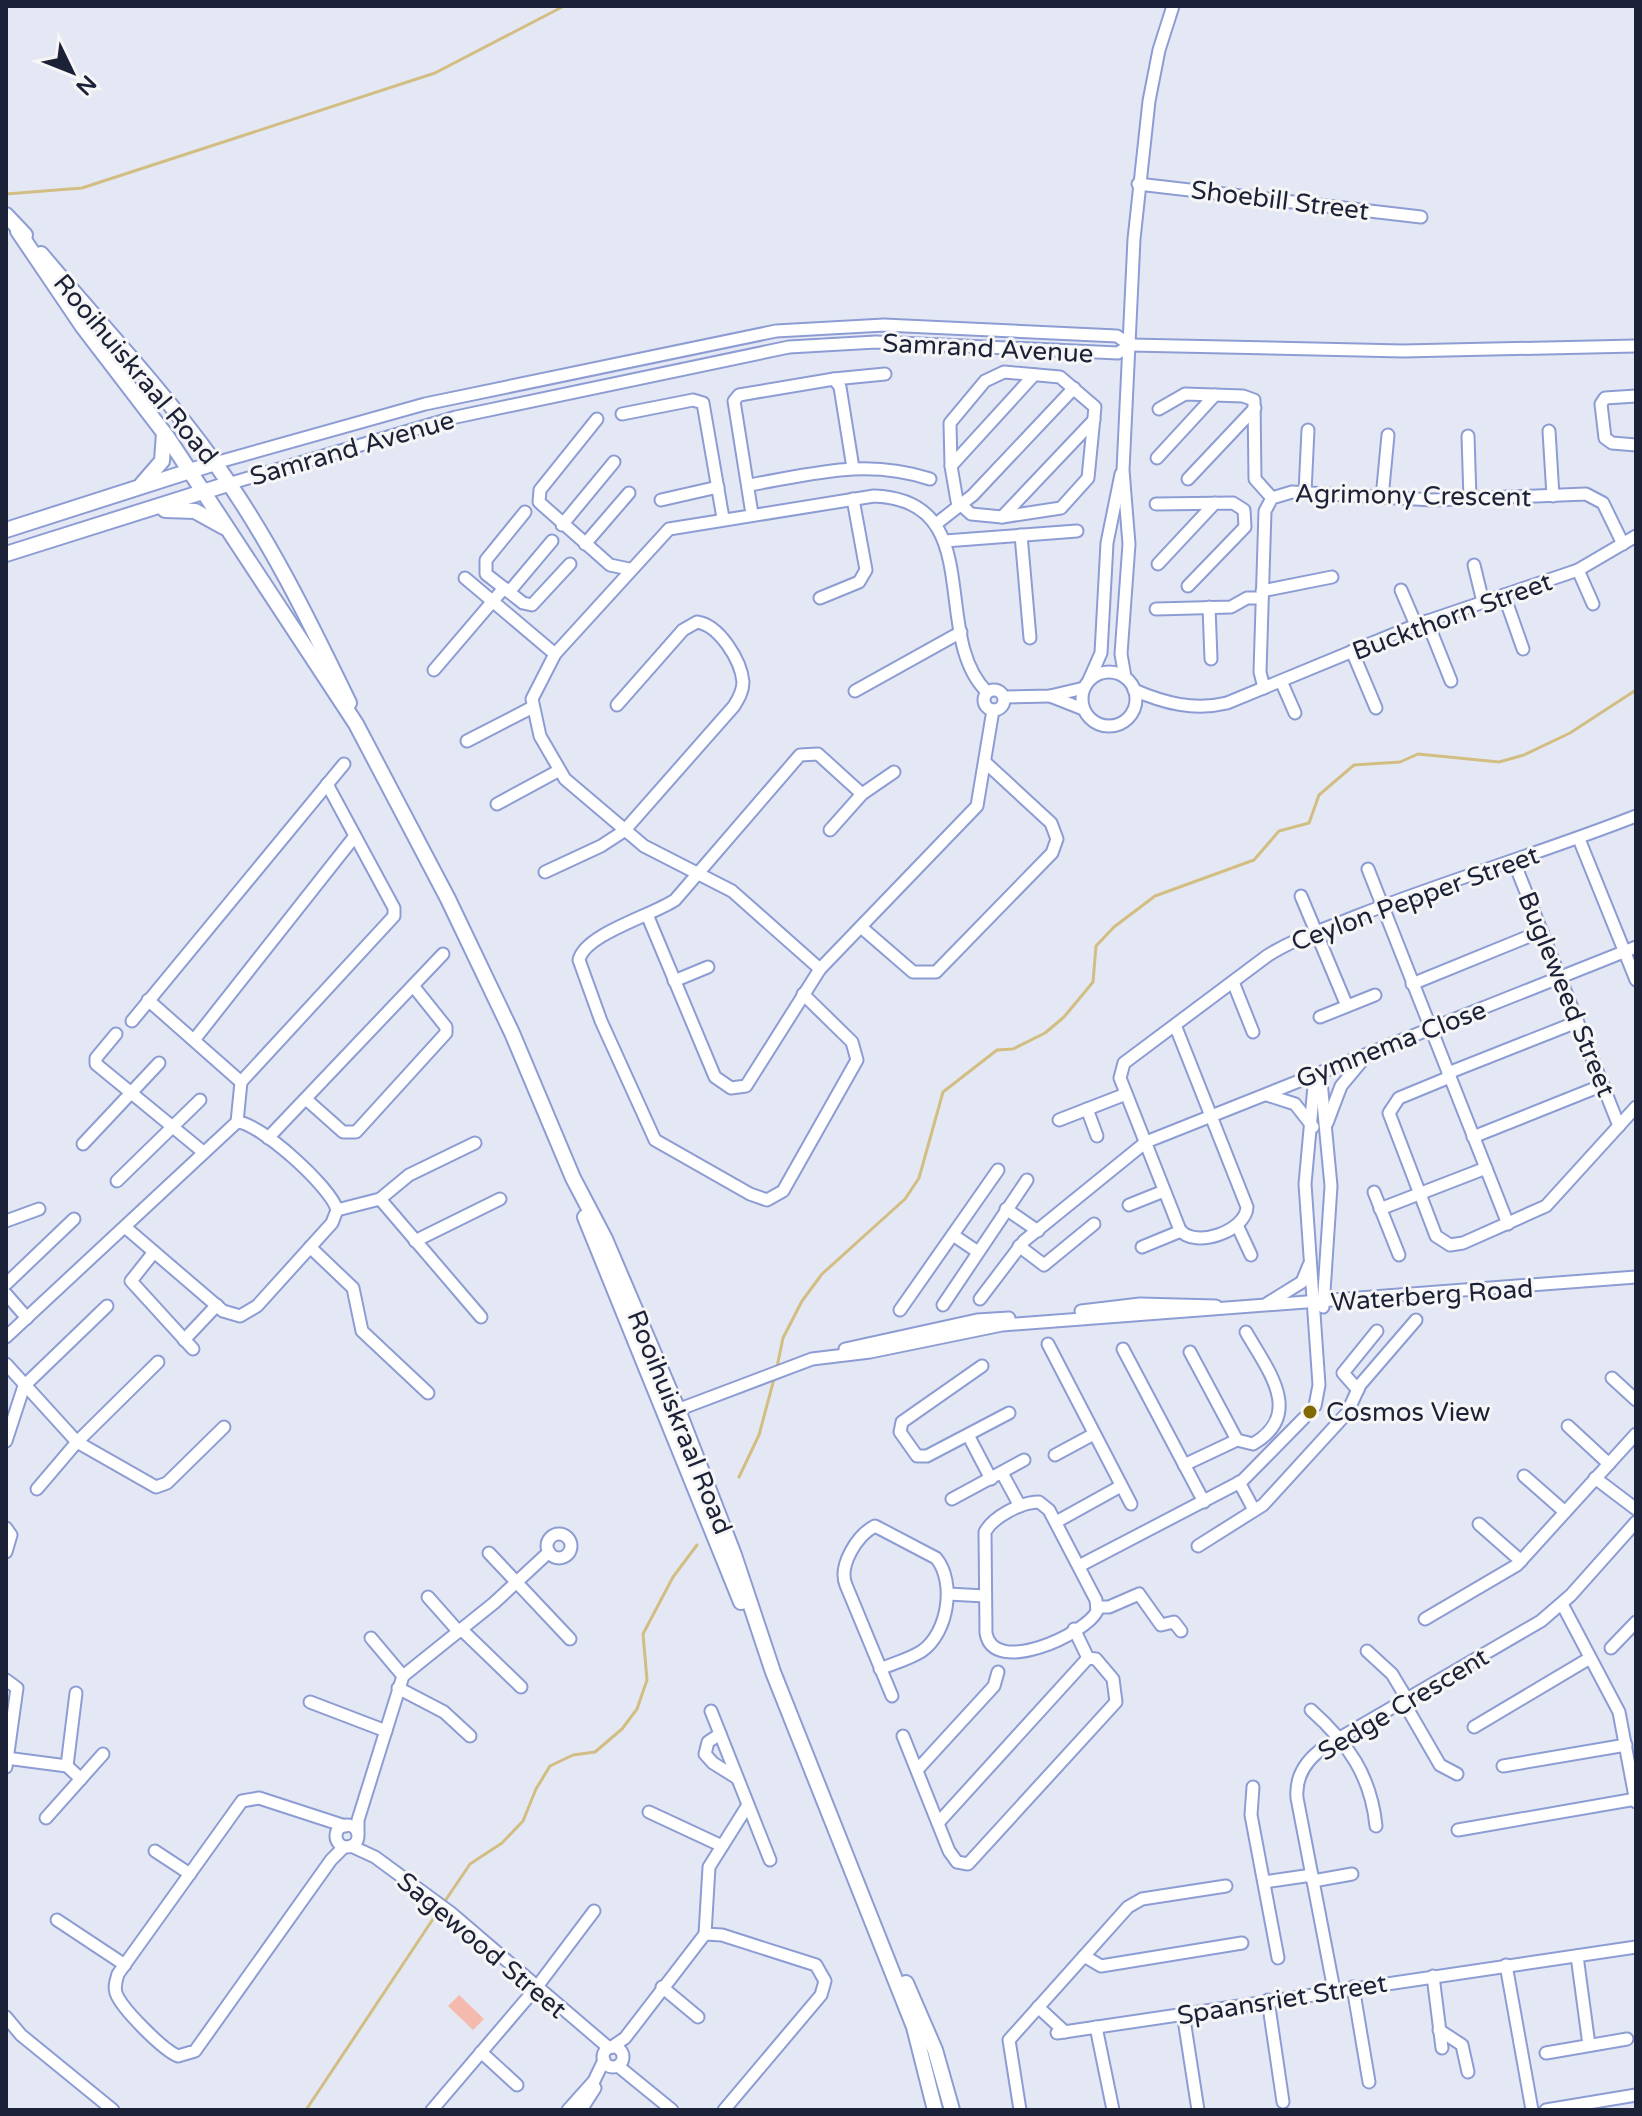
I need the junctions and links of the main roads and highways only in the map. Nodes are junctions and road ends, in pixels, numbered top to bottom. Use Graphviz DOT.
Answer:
graph roads {
  1 [pos="6,215"];
  2 [pos="18,230"];
  3 [pos="164,432"];
  4 [pos="215,463"];
  5 [pos="191,471"];
  6 [pos="228,484"];
  7 [pos="138,488"];
  8 [pos="205,492"];
  9 [pos="152,510"];
  10 [pos="227,529"];
  11 [pos="6,530"];
  12 [pos="6,554"];
  13 [pos="356,724"];
  14 [pos="573,1178"];
  15 [pos="773,1672"];
  16 [pos="861,1889"];
  17 [pos="935,2110"];
  18 [pos="952,2110"];
  1 -- 2 [label="main road, Rooihuiskraal Road"];
  2 -- 3 [label="main road, Rooihuiskraal Road"];
  2 -- 4 [label="main road, Rooihuiskraal Road"];
  3 -- 5 [label="main road, Rooihuiskraal Road"];
  3 -- 7 [label="main road"];
  4 -- 5 [label="main road, Samrand Avenue"];
  4 -- 6 [label="main road, Rooihuiskraal Road"];
  5 -- 7 [label="main road, Samrand Avenue"];
  5 -- 8 [label="main road, Rooihuiskraal Road"];
  6 -- 8 [label="main road, Samrand Avenue"];
  6 -- 13 [label="main road, Rooihuiskraal Road"];
  7 -- 11 [label="main road, Samrand Avenue"];
  8 -- 9 [label="main road, Samrand Avenue"];
  8 -- 10 [label="main road, Rooihuiskraal Road"];
  9 -- 10 [label="main road"];
  9 -- 12 [label="main road, Samrand Avenue"];
  10 -- 13 [label="main road, Rooihuiskraal Road"];
  13 -- 14 [label="main road, Rooihuiskraal Road"];
  14 -- 15 [label="main road, Rooihuiskraal Road"];
  14 -- 15 [label="main road, Rooihuiskraal Road"];
  15 -- 16 [label="main road, Rooihuiskraal Road"];
  16 -- 17 [label="main road, Rooihuiskraal Road"];
  16 -- 18 [label="main road, Rooihuiskraal Road"];
}
